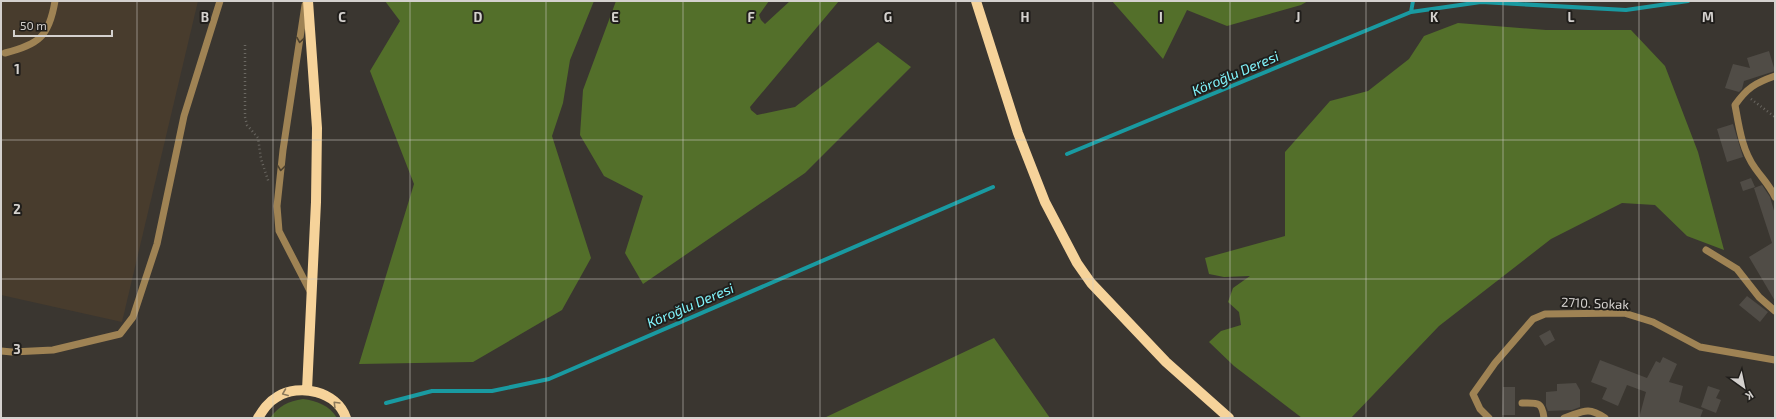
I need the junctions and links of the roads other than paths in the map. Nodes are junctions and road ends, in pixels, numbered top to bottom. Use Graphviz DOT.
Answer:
graph roads {
  1 [pos="55,1"];
  2 [pos="220,1"];
  3 [pos="307,1"];
  4 [pos="976,1"];
  5 [pos="5,53"];
  6 [pos="1775,76"];
  7 [pos="1775,197"];
  8 [pos="1706,250"];
  9 [pos="311,294"];
  10 [pos="1775,311"];
  11 [pos="1,351"];
  12 [pos="1775,360"];
  13 [pos="307,390"];
  14 [pos="1522,403"];
  15 [pos="258,418"];
  16 [pos="346,418"];
  17 [pos="1229,418"];
  18 [pos="1489,418"];
  19 [pos="1544,418"];
  20 [pos="1564,418"];
  21 [pos="1605,418"];
  1 -- 5 [label="street"];
  2 -- 11 [label="street"];
  3 -- 9 [label="main road"];
  3 -- 9 [label="street, one-way"];
  4 -- 17 [label="main road"];
  6 -- 7 [label="street"];
  8 -- 10 [label="street"];
  9 -- 13 [label="main road"];
  12 -- 18 [label="street, 2710. Sokak"];
  13 -- 15 [label="main road, one-way"];
  16 -- 13 [label="main road, one-way"];
  14 -- 19 [label="street"];
  20 -- 21 [label="street"];
}
